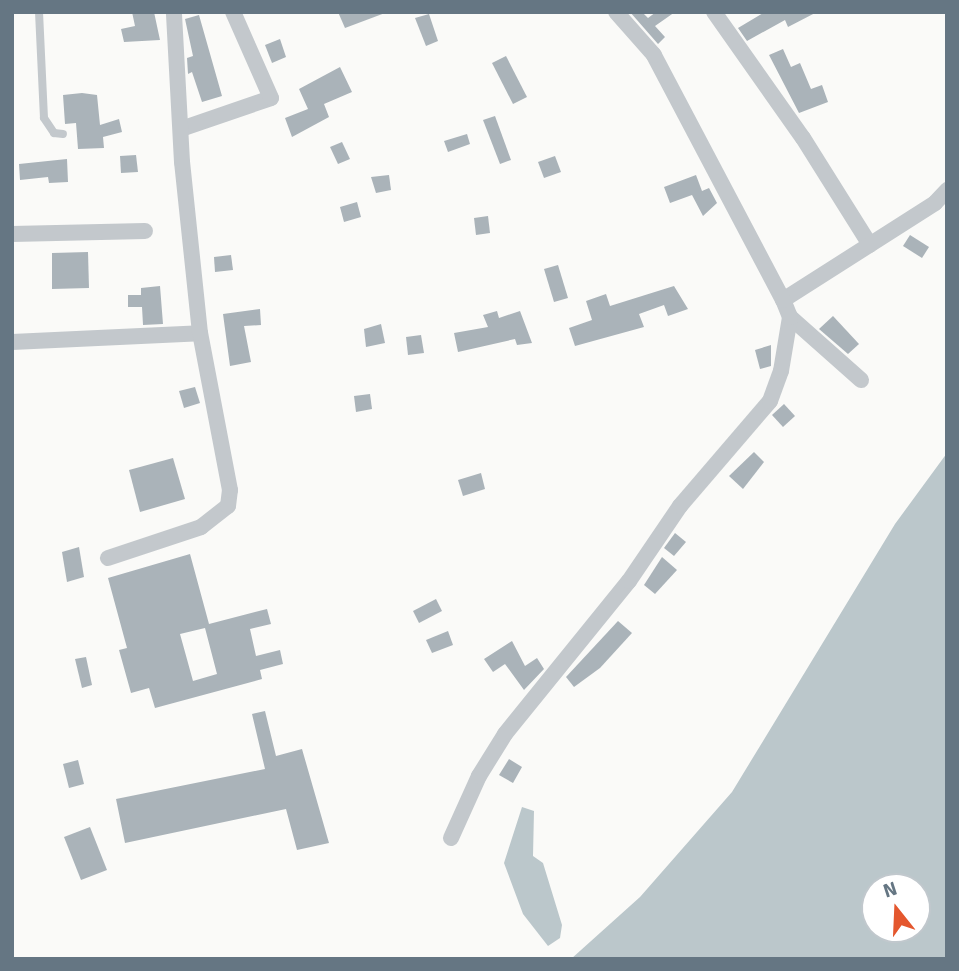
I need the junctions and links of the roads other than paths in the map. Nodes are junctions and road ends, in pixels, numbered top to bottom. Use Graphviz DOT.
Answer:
graph roads {
  1 [pos="39,12"];
  2 [pos="174,12"];
  3 [pos="233,12"];
  4 [pos="616,12"];
  5 [pos="714,12"];
  6 [pos="181,129"];
  7 [pos="63,134"];
  8 [pos="947,190"];
  9 [pos="145,231"];
  10 [pos="12,234"];
  11 [pos="870,245"];
  12 [pos="783,300"];
  13 [pos="790,317"];
  14 [pos="200,333"];
  15 [pos="12,342"];
  16 [pos="860,380"];
  17 [pos="108,558"];
  18 [pos="451,838"];
  1 -- 7 [label="lane"];
  2 -- 6 [label="street"];
  3 -- 6 [label="street"];
  4 -- 12 [label="street"];
  5 -- 11 [label="street"];
  6 -- 14 [label="street"];
  8 -- 11 [label="street"];
  9 -- 10 [label="street"];
  11 -- 12 [label="street"];
  12 -- 13 [label="street"];
  13 -- 16 [label="street"];
  13 -- 18 [label="street"];
  14 -- 15 [label="street"];
  14 -- 17 [label="street"];
}
